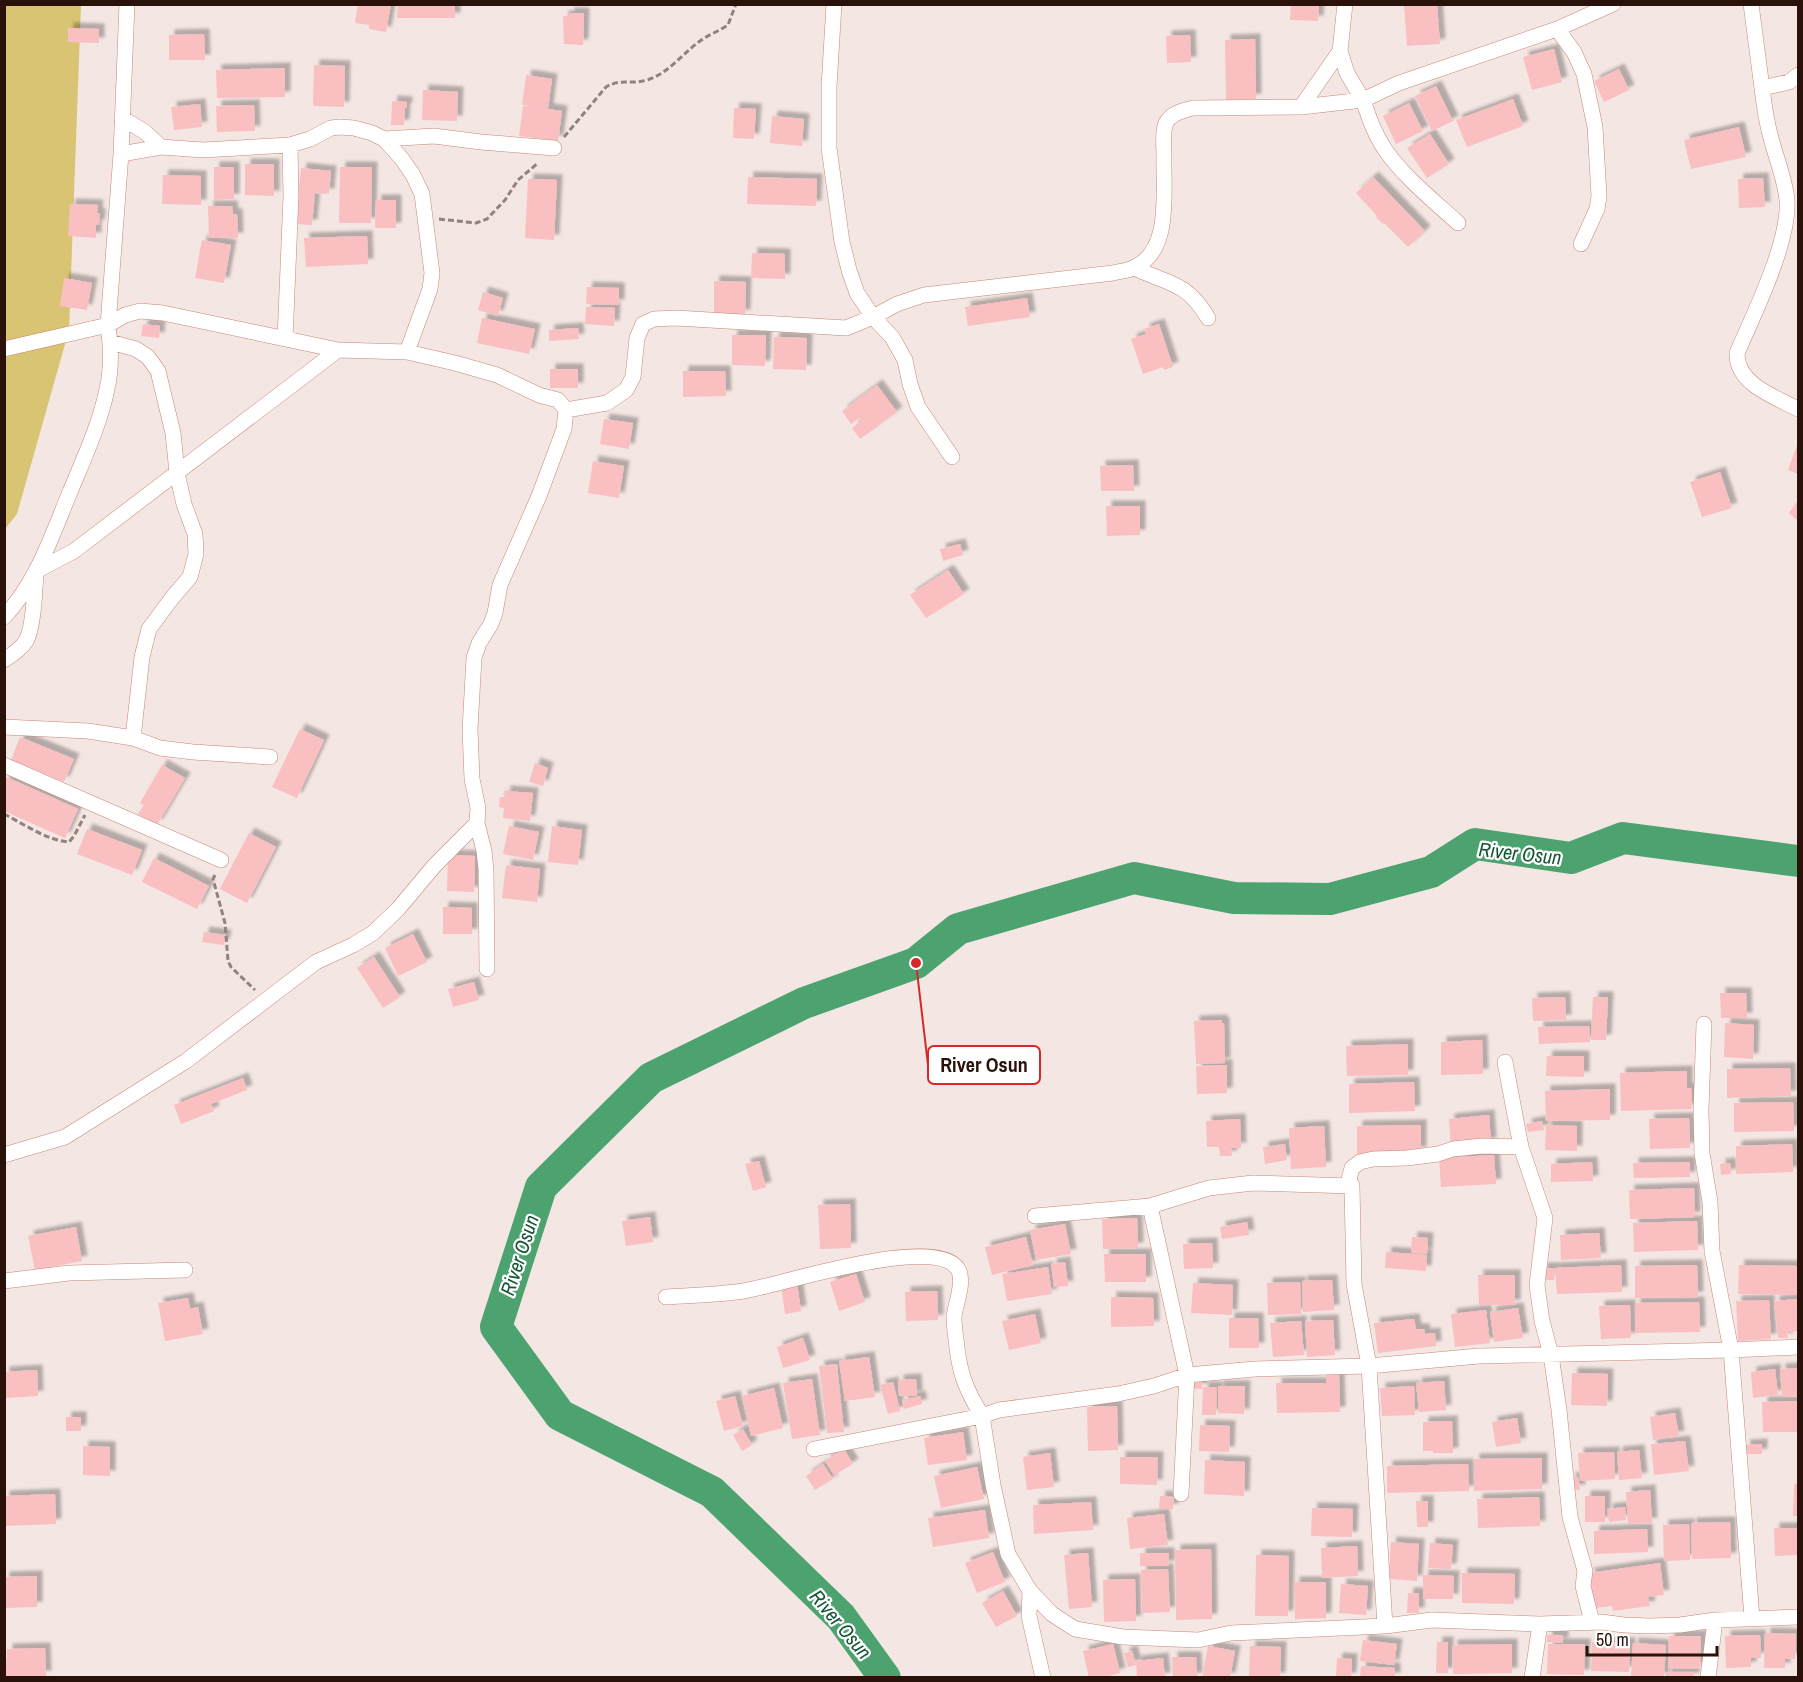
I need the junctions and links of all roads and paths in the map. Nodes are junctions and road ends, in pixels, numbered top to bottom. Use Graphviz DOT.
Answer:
graph roads {
  1 [pos="127,4"];
  2 [pos="736,4"];
  3 [pos="834,4"];
  4 [pos="1345,4"];
  5 [pos="1613,4"];
  6 [pos="1751,4"];
  7 [pos="1557,29"];
  8 [pos="1340,51"];
  9 [pos="1798,75"];
  10 [pos="1762,88"];
  11 [pos="1363,100"];
  12 [pos="1301,107"];
  13 [pos="122,118"];
  14 [pos="384,139"];
  15 [pos="290,145"];
  16 [pos="161,147"];
  17 [pos="554,148"];
  18 [pos="121,154"];
  19 [pos="426,218"];
  20 [pos="1458,223"];
  21 [pos="1581,244"];
  22 [pos="1134,268"];
  23 [pos="873,317"];
  24 [pos="1208,318"];
  25 [pos="108,325"];
  26 [pos="285,339"];
  27 [pos="110,342"];
  28 [pos="4,349"];
  29 [pos="338,350"];
  30 [pos="407,352"];
  31 [pos="1798,409"];
  32 [pos="566,410"];
  33 [pos="952,457"];
  34 [pos="177,473"];
  35 [pos="36,571"];
  36 [pos="4,617"];
  37 [pos="4,660"];
  38 [pos="4,728"];
  39 [pos="134,738"];
  40 [pos="270,757"];
  41 [pos="4,765"];
  42 [pos="91,803"];
  43 [pos="4,814"];
  44 [pos="477,823"];
  45 [pos="221,860"];
  46 [pos="487,969"];
  47 [pos="264,1001"];
  48 [pos="1704,1024"];
  49 [pos="1504,1062"];
  50 [pos="1521,1147"];
  51 [pos="4,1155"];
  52 [pos="1352,1186"];
  53 [pos="1150,1206"];
  54 [pos="1035,1216"];
  55 [pos="185,1270"];
  56 [pos="4,1281"];
  57 [pos="666,1297"];
  58 [pos="1798,1347"];
  59 [pos="1731,1350"];
  60 [pos="1551,1355"];
  61 [pos="1369,1365"];
  62 [pos="1186,1375"];
  63 [pos="982,1416"];
  64 [pos="814,1449"];
  65 [pos="1180,1494"];
  66 [pos="1030,1591"];
  67 [pos="1798,1617"];
  68 [pos="1752,1618"];
  69 [pos="1714,1620"];
  70 [pos="1592,1622"];
  71 [pos="1540,1624"];
  72 [pos="1385,1626"];
  73 [pos="1043,1677"];
  74 [pos="1532,1677"];
  75 [pos="1708,1677"];
  1 -- 13 [label="street"];
  2 -- 17 [label="path"];
  3 -- 23 [label="street"];
  4 -- 8 [label="street"];
  5 -- 7 [label="street"];
  6 -- 10 [label="street"];
  7 -- 11 [label="street"];
  7 -- 21 [label="street"];
  8 -- 11 [label="street"];
  8 -- 12 [label="street"];
  9 -- 10 [label="street"];
  10 -- 31 [label="street"];
  11 -- 12 [label="street"];
  11 -- 20 [label="street"];
  12 -- 22 [label="street"];
  13 -- 16 [label="street"];
  13 -- 18 [label="street"];
  14 -- 15 [label="street"];
  14 -- 17 [label="street"];
  14 -- 19 [label="street"];
  15 -- 16 [label="street"];
  15 -- 26 [label="street"];
  16 -- 18 [label="street"];
  17 -- 19 [label="path"];
  18 -- 25 [label="street"];
  19 -- 30 [label="street"];
  22 -- 23 [label="street"];
  22 -- 24 [label="street"];
  23 -- 32 [label="street"];
  23 -- 33 [label="street"];
  25 -- 26 [label="street"];
  25 -- 27 [label="street"];
  25 -- 28 [label="street"];
  26 -- 29 [label="street"];
  27 -- 34 [label="street"];
  27 -- 35 [label="street"];
  29 -- 30 [label="street"];
  29 -- 34 [label="street"];
  30 -- 32 [label="street"];
  32 -- 44 [label="street"];
  34 -- 35 [label="street"];
  34 -- 39 [label="street"];
  35 -- 36 [label="street"];
  35 -- 37 [label="street"];
  38 -- 39 [label="street"];
  39 -- 40 [label="street"];
  41 -- 42 [label="street"];
  42 -- 43 [label="path"];
  42 -- 45 [label="street"];
  44 -- 46 [label="street"];
  44 -- 47 [label="street"];
  45 -- 47 [label="path"];
  47 -- 51 [label="street"];
  48 -- 59 [label="street"];
  49 -- 50 [label="street"];
  50 -- 52 [label="street"];
  50 -- 60 [label="street"];
  52 -- 53 [label="street"];
  52 -- 61 [label="street"];
  53 -- 54 [label="street"];
  53 -- 62 [label="street"];
  55 -- 56 [label="street"];
  57 -- 63 [label="street"];
  58 -- 59 [label="street"];
  59 -- 60 [label="street"];
  59 -- 68 [label="street"];
  60 -- 61 [label="street"];
  60 -- 70 [label="street"];
  61 -- 62 [label="street"];
  61 -- 72 [label="street"];
  62 -- 63 [label="street"];
  62 -- 65 [label="street"];
  63 -- 64 [label="street"];
  63 -- 66 [label="street"];
  66 -- 72 [label="street"];
  66 -- 73 [label="street"];
  67 -- 68 [label="street"];
  68 -- 69 [label="street"];
  69 -- 70 [label="street"];
  69 -- 75 [label="street"];
  70 -- 71 [label="street"];
  71 -- 72 [label="street"];
  71 -- 74 [label="street"];
}
